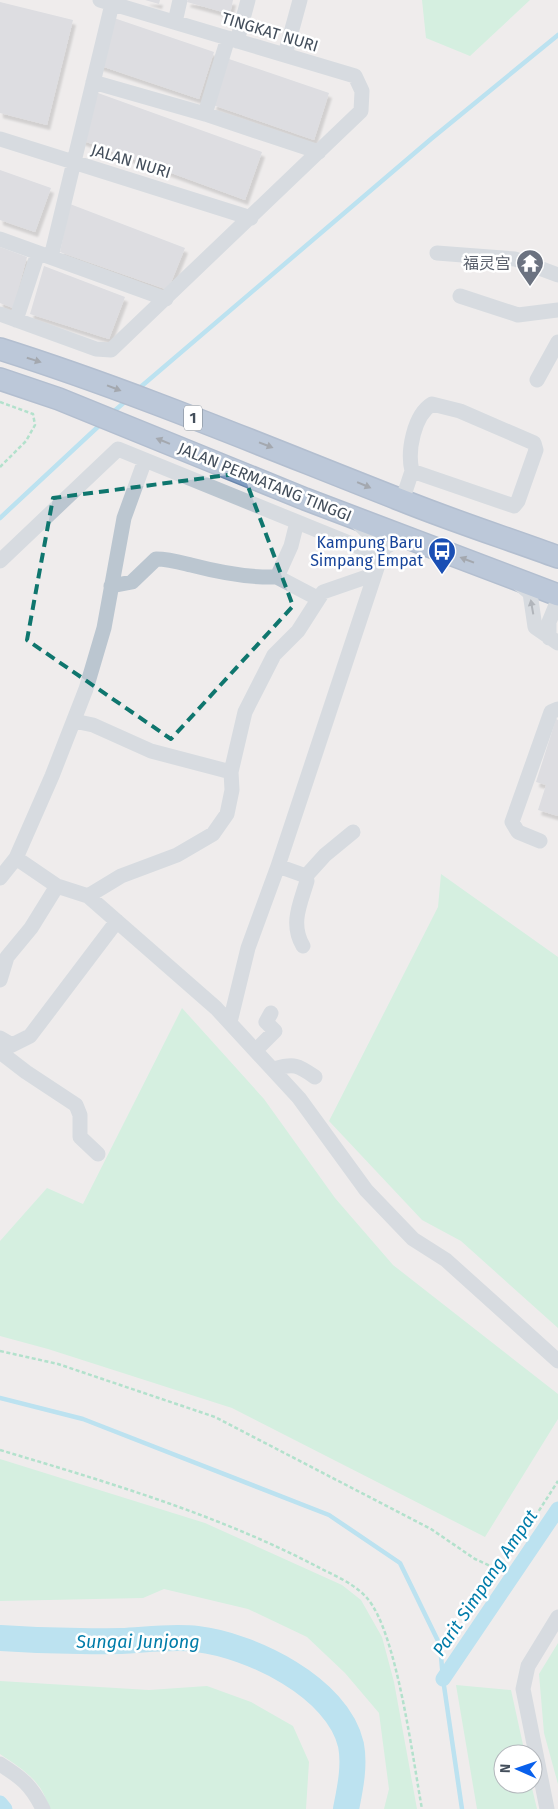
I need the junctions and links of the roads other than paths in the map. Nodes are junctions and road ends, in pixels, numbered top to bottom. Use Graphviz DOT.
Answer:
graph roads {
  1 [pos="180,0"];
  2 [pos="248,0"];
  3 [pos="300,0"];
  4 [pos="108,1"];
  5 [pos="174,22"];
  6 [pos="233,39"];
  7 [pos="285,55"];
  8 [pos="93,82"];
  9 [pos="205,114"];
  10 [pos="0,139"];
  11 [pos="319,152"];
  12 [pos="74,162"];
  13 [pos="251,218"];
  14 [pos="0,239"];
  15 [pos="437,253"];
  16 [pos="45,255"];
  17 [pos="558,275"];
  18 [pos="460,296"];
  19 [pos="166,299"];
  20 [pos="558,310"];
  21 [pos="0,314"];
  22 [pos="16,320"];
  23 [pos="558,342"];
  24 [pos="0,349"];
  25 [pos="0,379"];
  26 [pos="537,380"];
  27 [pos="144,460"];
  28 [pos="412,471"];
  29 [pos="402,501"];
  30 [pos="351,516"];
  31 [pos="297,522"];
  32 [pos="480,528"];
  33 [pos="405,536"];
  34 [pos="558,544"];
  35 [pos="382,552"];
  36 [pos="558,557"];
  37 [pos="0,561"];
  38 [pos="375,574"];
  39 [pos="277,577"];
  40 [pos="513,577"];
  41 [pos="111,586"];
  42 [pos="558,595"];
  43 [pos="317,598"];
  44 [pos="558,600"];
  45 [pos="553,640"];
  46 [pos="558,709"];
  47 [pos="74,721"];
  48 [pos="230,772"];
  49 [pos="353,832"];
  50 [pos="540,841"];
  51 [pos="16,858"];
  52 [pos="278,866"];
  53 [pos="306,876"];
  54 [pos="0,878"];
  55 [pos="57,886"];
  56 [pos="88,896"];
  57 [pos="117,921"];
  58 [pos="303,946"];
  59 [pos="0,980"];
  60 [pos="271,1012"];
  61 [pos="230,1022"];
  62 [pos="0,1038"];
  63 [pos="256,1050"];
  64 [pos="0,1052"];
  65 [pos="274,1069"];
  66 [pos="315,1077"];
  67 [pos="98,1154"];
  68 [pos="558,1361"];
  69 [pos="558,1617"];
  70 [pos="0,1764"];
  71 [pos="43,1809"];
  72 [pos="547,1809"];
  1 -- 5 [label="street"];
  2 -- 6 [label="street"];
  3 -- 7 [label="street"];
  4 -- 5 [label="street, TINGKAT NURI"];
  4 -- 8 [label="street"];
  5 -- 6 [label="street, TINGKAT NURI"];
  6 -- 7 [label="street, TINGKAT NURI"];
  6 -- 9 [label="street"];
  7 -- 11 [label="street, TINGKAT NURI"];
  8 -- 9 [label="street"];
  8 -- 12 [label="street"];
  9 -- 11 [label="street"];
  10 -- 12 [label="street, JALAN NURI"];
  11 -- 13 [label="street"];
  12 -- 13 [label="street, JALAN NURI"];
  12 -- 16 [label="street"];
  13 -- 19 [label="street"];
  14 -- 16 [label="street"];
  15 -- 17 [label="street"];
  16 -- 19 [label="street"];
  16 -- 22 [label="street"];
  18 -- 20 [label="street"];
  19 -- 22 [label="street"];
  21 -- 22 [label="street"];
  23 -- 26 [label="street"];
  24 -- 29 [label="highway, JALAN PERMATANG TINGGI / 1, one-way"];
  30 -- 25 [label="highway, JALAN PERMATANG TINGGI / 1, one-way"];
  27 -- 31 [label="street"];
  27 -- 37 [label="street"];
  27 -- 41 [label="street"];
  28 -- 28 [label="street"];
  28 -- 29 [label="street"];
  29 -- 32 [label="highway, JALAN PERMATANG TINGGI / 1"];
  30 -- 33 [label="highway, JALAN PERMATANG TINGGI / 1"];
  30 -- 35 [label="street"];
  31 -- 35 [label="street"];
  31 -- 39 [label="street"];
  32 -- 34 [label="highway"];
  32 -- 36 [label="highway, JALAN PERMATANG TINGGI / 1"];
  33 -- 35 [label="street"];
  40 -- 33 [label="highway, JALAN PERMATANG TINGGI / 1, one-way"];
  35 -- 38 [label="street"];
  38 -- 43 [label="street"];
  38 -- 52 [label="street"];
  39 -- 41 [label="street"];
  39 -- 43 [label="street"];
  40 -- 42 [label="highway, JALAN PERMATANG TINGGI / 1"];
  45 -- 40 [label="street, one-way"];
  41 -- 47 [label="street"];
  43 -- 48 [label="street"];
  44 -- 45 [label="street"];
  46 -- 50 [label="street"];
  47 -- 48 [label="street"];
  47 -- 51 [label="street"];
  48 -- 56 [label="street"];
  49 -- 53 [label="street"];
  51 -- 54 [label="street"];
  51 -- 55 [label="street"];
  52 -- 53 [label="street"];
  52 -- 61 [label="street"];
  53 -- 58 [label="street"];
  55 -- 56 [label="street"];
  55 -- 59 [label="street"];
  56 -- 57 [label="street"];
  57 -- 61 [label="street"];
  57 -- 62 [label="street"];
  60 -- 63 [label="street"];
  61 -- 63 [label="street"];
  63 -- 65 [label="street"];
  64 -- 67 [label="street"];
  65 -- 66 [label="street"];
  65 -- 68 [label="street"];
  69 -- 72 [label="street"];
  70 -- 71 [label="street"];
}
